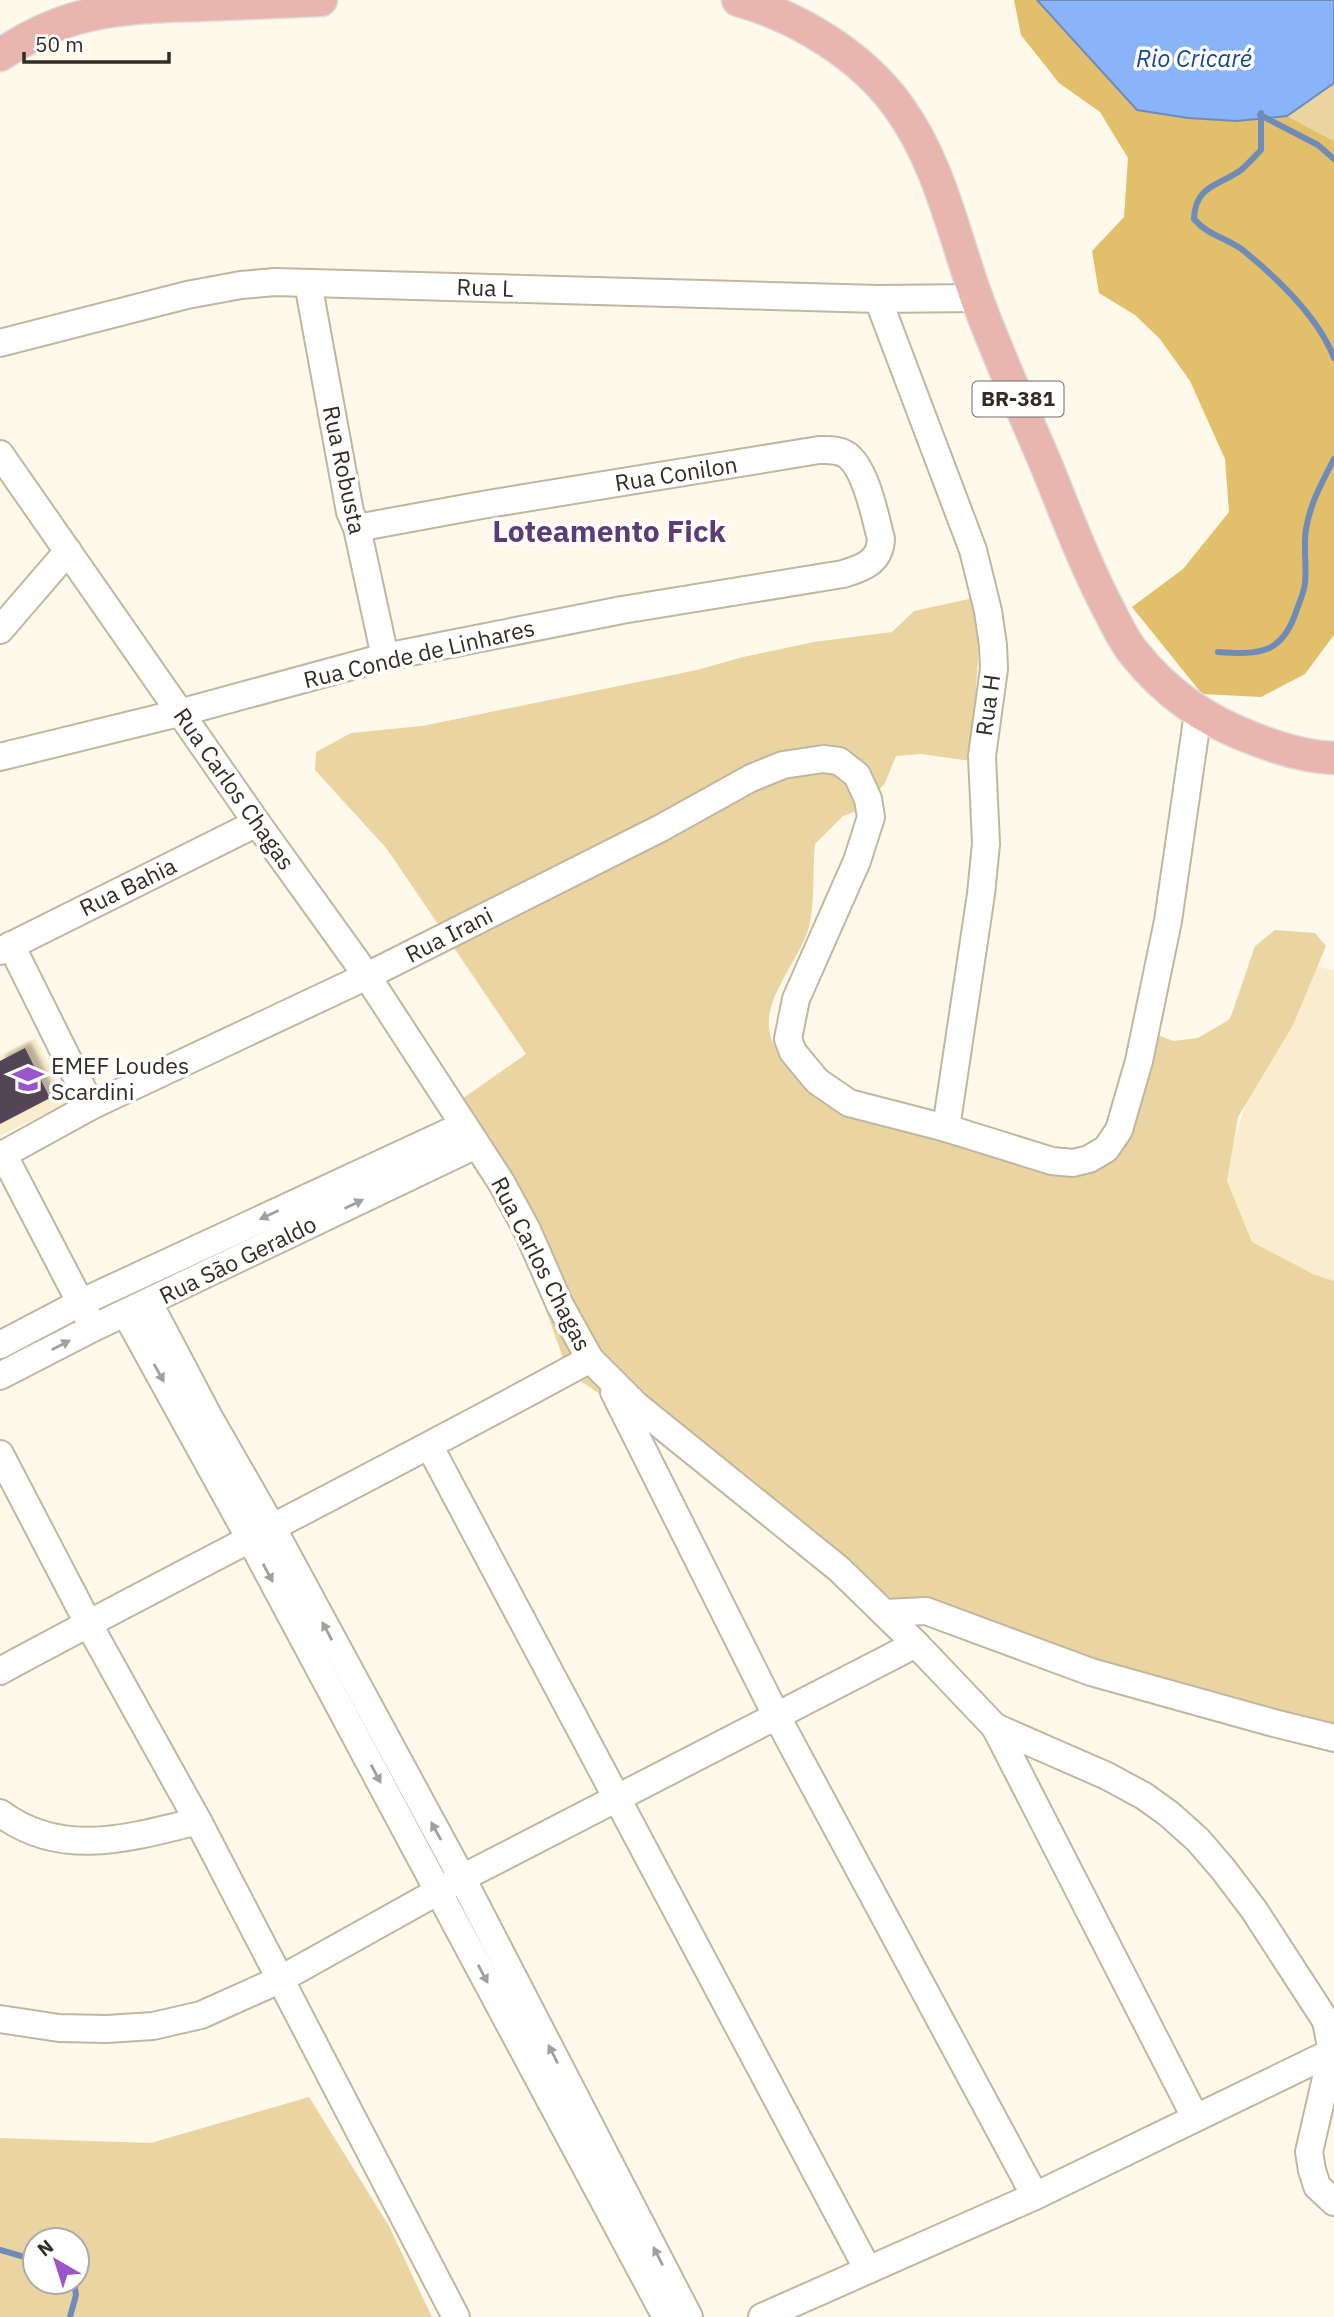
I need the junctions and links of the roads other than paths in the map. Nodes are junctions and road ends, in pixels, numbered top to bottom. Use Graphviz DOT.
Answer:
graph roads {
  1 [pos="321,0"];
  2 [pos="738,0"];
  3 [pos="0,55"];
  4 [pos="308,283"];
  5 [pos="977,298"];
  6 [pos="878,299"];
  7 [pos="0,343"];
  8 [pos="0,454"];
  9 [pos="357,528"];
  10 [pos="68,551"];
  11 [pos="843,574"];
  12 [pos="0,630"];
  13 [pos="384,657"];
  14 [pos="180,713"];
  15 [pos="1198,713"];
  16 [pos="0,757"];
  17 [pos="1334,758"];
  18 [pos="257,823"];
  19 [pos="6,948"];
  20 [pos="367,976"];
  21 [pos="91,1106"];
  22 [pos="946,1128"];
  23 [pos="470,1135"];
  24 [pos="2,1155"];
  25 [pos="80,1303"];
  26 [pos="138,1308"];
  27 [pos="93,1328"];
  28 [pos="0,1345"];
  29 [pos="598,1368"];
  30 [pos="0,1376"];
  31 [pos="430,1447"];
  32 [pos="0,1454"];
  33 [pos="261,1533"];
  34 [pos="884,1613"];
  35 [pos="88,1623"];
  36 [pos="916,1644"];
  37 [pos="0,1671"];
  38 [pos="776,1715"];
  39 [pos="995,1727"];
  40 [pos="1334,1738"];
  41 [pos="618,1798"];
  42 [pos="0,1813"];
  43 [pos="198,1821"];
  44 [pos="462,1878"];
  45 [pos="439,1890"];
  46 [pos="279,1980"];
  47 [pos="0,2019"];
  48 [pos="1332,2052"];
  49 [pos="1195,2118"];
  50 [pos="1035,2196"];
  51 [pos="1334,2202"];
  52 [pos="868,2270"];
  53 [pos="456,2317"];
  54 [pos="666,2317"];
  55 [pos="689,2317"];
  56 [pos="762,2317"];
  1 -- 3 [label="main road"];
  2 -- 5 [label="main road, BR-381"];
  4 -- 6 [label="street, Rua L"];
  4 -- 7 [label="street, Rua L"];
  4 -- 9 [label="street, Rua Robusta"];
  5 -- 6 [label="street, Rua L"];
  5 -- 15 [label="main road, BR-381"];
  6 -- 22 [label="street, Rua H"];
  8 -- 10 [label="street, Rua Carlos Chagas"];
  9 -- 11 [label="street, Rua Conilon"];
  9 -- 13 [label="street, Rua Robusta"];
  10 -- 12 [label="street"];
  10 -- 14 [label="street, Rua Carlos Chagas"];
  11 -- 13 [label="street, Rua Conde de Linhares"];
  13 -- 14 [label="street, Rua Conde de Linhares"];
  14 -- 16 [label="street, Rua Conde de Linhares"];
  14 -- 18 [label="street, Rua Carlos Chagas"];
  15 -- 17 [label="main road, BR-381"];
  15 -- 22 [label="street"];
  18 -- 19 [label="street, Rua Bahia"];
  18 -- 20 [label="street, Rua Carlos Chagas"];
  19 -- 21 [label="street"];
  20 -- 21 [label="street, Rua Irani"];
  20 -- 22 [label="street, Rua Irani"];
  20 -- 23 [label="street, Rua Carlos Chagas"];
  21 -- 24 [label="street, Rua Irani"];
  23 -- 25 [label="street, Rua São Geraldo, one-way"];
  26 -- 23 [label="street, Rua São Geraldo, one-way"];
  23 -- 29 [label="street, Rua Carlos Chagas"];
  24 -- 25 [label="street"];
  25 -- 27 [label="street"];
  25 -- 28 [label="street, Rua São Geraldo"];
  26 -- 27 [label="street, Rua São Geraldo"];
  26 -- 33 [label="street"];
  30 -- 27 [label="street, Rua São Geraldo, one-way"];
  29 -- 31 [label="street"];
  29 -- 34 [label="street, Rua Carlos Chagas"];
  29 -- 38 [label="street"];
  31 -- 33 [label="street"];
  31 -- 41 [label="street"];
  32 -- 35 [label="street"];
  33 -- 35 [label="street"];
  44 -- 33 [label="street, one-way"];
  33 -- 45 [label="street, one-way"];
  34 -- 36 [label="street, Rua Carlos Chagas"];
  34 -- 40 [label="street"];
  35 -- 37 [label="street"];
  35 -- 43 [label="street"];
  36 -- 38 [label="street"];
  36 -- 39 [label="street, Rua Carlos Chagas"];
  38 -- 41 [label="street"];
  38 -- 50 [label="street"];
  39 -- 48 [label="street, Rua Carlos Chagas"];
  39 -- 49 [label="street"];
  41 -- 44 [label="street"];
  41 -- 52 [label="street"];
  42 -- 43 [label="street"];
  43 -- 46 [label="street"];
  44 -- 45 [label="street"];
  55 -- 44 [label="street, one-way"];
  45 -- 46 [label="street"];
  45 -- 54 [label="street, one-way"];
  46 -- 47 [label="street"];
  46 -- 53 [label="street"];
  48 -- 49 [label="street"];
  48 -- 51 [label="street"];
  49 -- 50 [label="street"];
  50 -- 52 [label="street"];
  52 -- 56 [label="street"];
}
